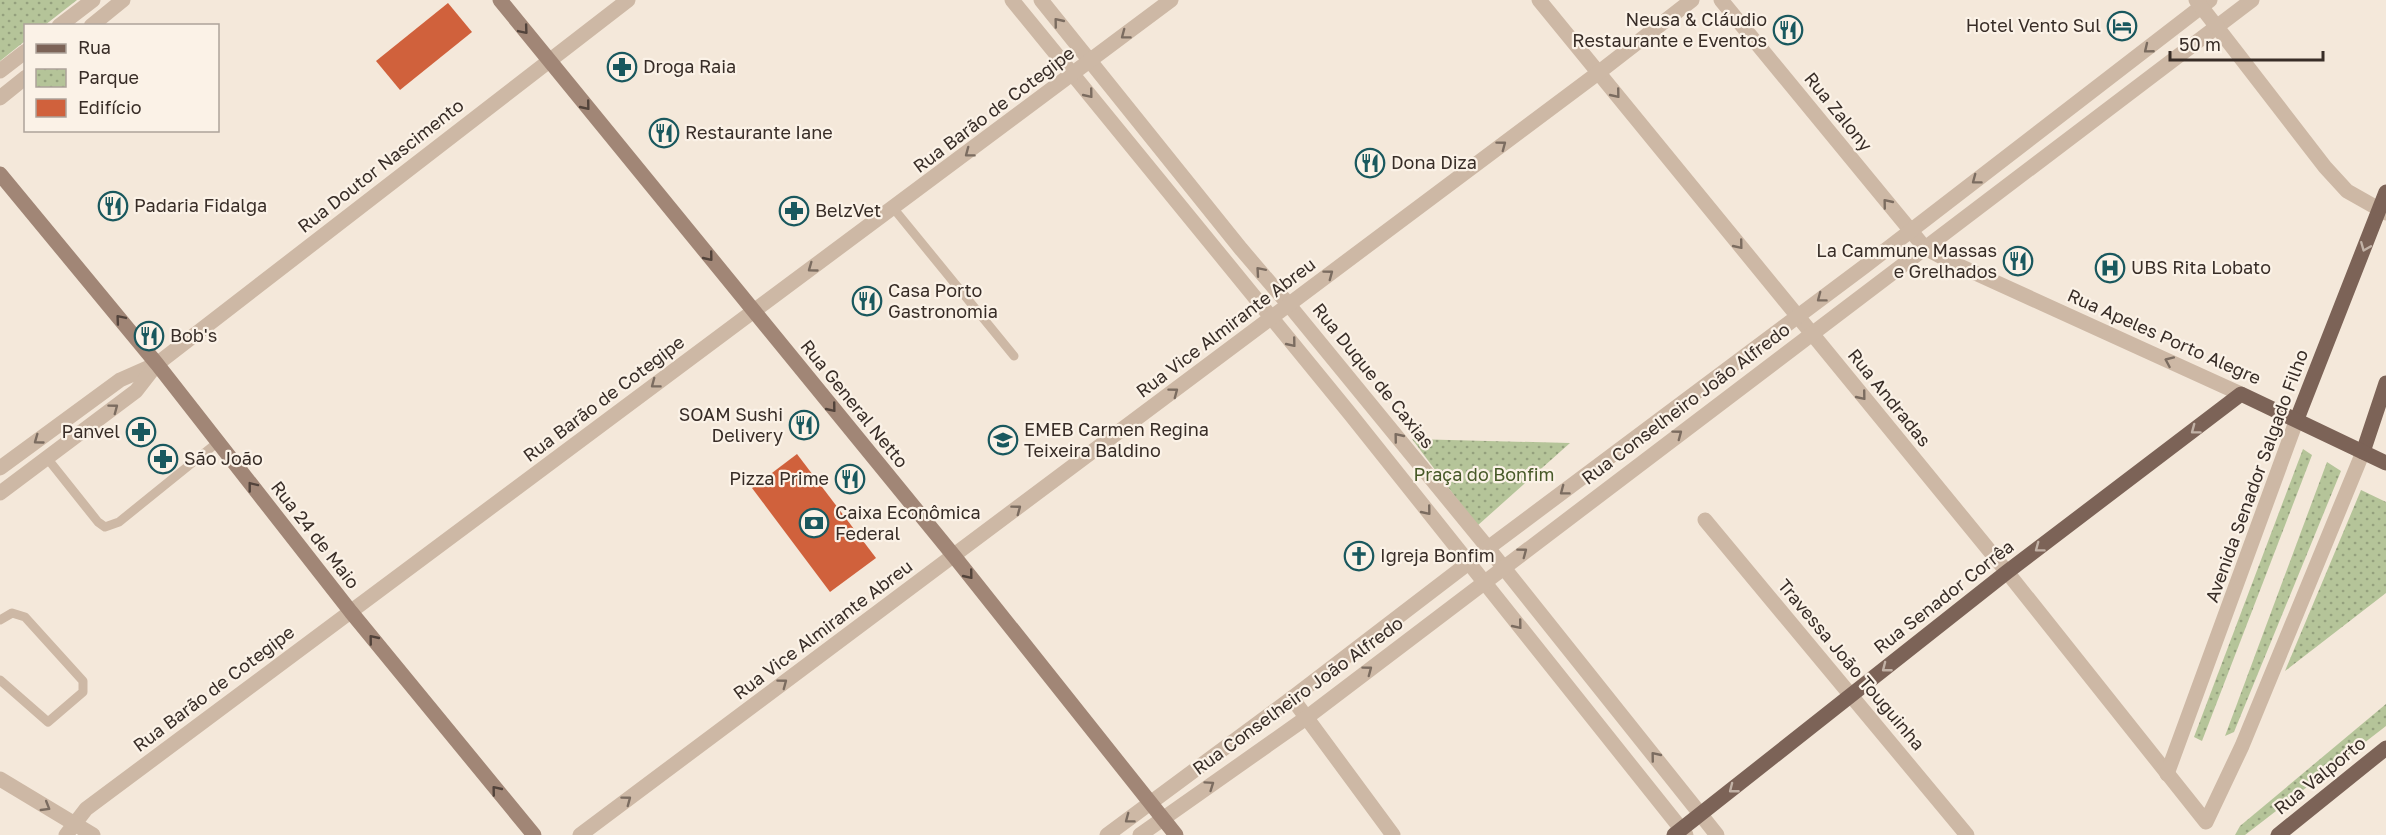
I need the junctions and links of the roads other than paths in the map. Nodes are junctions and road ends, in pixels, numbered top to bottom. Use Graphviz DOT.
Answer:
graph roads {
  1 [pos="93,0"];
  2 [pos="123,0"];
  3 [pos="500,0"];
  4 [pos="628,0"];
  5 [pos="1012,0"];
  6 [pos="1041,0"];
  7 [pos="1171,0"];
  8 [pos="1539,0"];
  9 [pos="1692,0"];
  10 [pos="1721,0"];
  11 [pos="2252,0"];
  12 [pos="2202,2"];
  13 [pos="62,24"];
  14 [pos="93,24"];
  15 [pos="2217,27"];
  16 [pos="24,53"];
  17 [pos="549,60"];
  18 [pos="1090,62"];
  19 [pos="2126,67"];
  20 [pos="0,71"];
  21 [pos="1599,73"];
  22 [pos="1073,75"];
  23 [pos="24,79"];
  24 [pos="2140,86"];
  25 [pos="0,98"];
  26 [pos="1152,138"];
  27 [pos="1136,151"];
  28 [pos="2007,156"];
  29 [pos="0,174"];
  30 [pos="2022,175"];
  31 [pos="2386,192"];
  32 [pos="894,209"];
  33 [pos="2383,212"];
  34 [pos="1910,231"];
  35 [pos="1925,248"];
  36 [pos="1241,249"];
  37 [pos="1226,262"];
  38 [pos="1864,266"];
  39 [pos="1877,284"];
  40 [pos="1289,305"];
  41 [pos="753,311"];
  42 [pos="1797,316"];
  43 [pos="1272,318"];
  44 [pos="1811,333"];
  45 [pos="1014,356"];
  46 [pos="157,364"];
  47 [pos="2386,383"];
  48 [pos="1706,385"];
  49 [pos="2241,394"];
  50 [pos="1369,402"];
  51 [pos="1720,402"];
  52 [pos="1351,415"];
  53 [pos="2297,419"];
  54 [pos="1638,435"];
  55 [pos="218,442"];
  56 [pos="2363,452"];
  57 [pos="1653,453"];
  58 [pos="47,458"];
  59 [pos="2386,463"];
  60 [pos="0,468"];
  61 [pos="0,493"];
  62 [pos="1705,520"];
  63 [pos="1488,548"];
  64 [pos="954,556"];
  65 [pos="1469,563"];
  66 [pos="1503,567"];
  67 [pos="2007,572"];
  68 [pos="1483,582"];
  69 [pos="351,612"];
  70 [pos="0,620"];
  71 [pos="1386,627"];
  72 [pos="1400,646"];
  73 [pos="1569,650"];
  74 [pos="1550,665"];
  75 [pos="0,680"];
  76 [pos="1851,696"];
  77 [pos="1607,697"];
  78 [pos="1292,698"];
  79 [pos="1586,711"];
  80 [pos="1306,718"];
  81 [pos="1229,745"];
  82 [pos="2386,748"];
  83 [pos="1241,763"];
  84 [pos="2167,774"];
  85 [pos="0,779"];
  86 [pos="1150,802"];
  87 [pos="1701,814"];
  88 [pos="1162,818"];
  89 [pos="69,829"];
  90 [pos="1681,833"];
  91 [pos="93,835"];
  92 [pos="534,835"];
  93 [pos="580,835"];
  94 [pos="1107,835"];
  95 [pos="1140,835"];
  96 [pos="1176,835"];
  97 [pos="1393,835"];
  98 [pos="1717,835"];
  99 [pos="1967,835"];
  100 [pos="2278,835"];
  1 -- 13 [label="street"];
  2 -- 14 [label="street"];
  3 -- 17 [label="main road, Rua General Netto, one-way"];
  4 -- 17 [label="street, Rua Doutor Nascimento"];
  5 -- 22 [label="street"];
  18 -- 6 [label="street, Rua Duque de Caxias, one-way"];
  7 -- 18 [label="street, Rua Barão de Cotegipe, one-way"];
  8 -- 21 [label="street, Rua Andradas"];
  9 -- 21 [label="street, Rua Vice Almirante Abreu"];
  34 -- 10 [label="street, Rua Zalony, one-way"];
  11 -- 15 [label="street, Rua Conselheiro João Alfredo"];
  12 -- 15 [label="street"];
  12 -- 19 [label="street, Rua Conselheiro João Alfredo, one-way"];
  15 -- 24 [label="street, Rua Conselheiro João Alfredo"];
  15 -- 33 [label="street"];
  16 -- 20 [label="street"];
  17 -- 41 [label="main road, Rua General Netto, one-way"];
  17 -- 46 [label="street, Rua Doutor Nascimento"];
  18 -- 22 [label="street, Rua Barão de Cotegipe"];
  18 -- 26 [label="street, Rua Duque de Caxias"];
  19 -- 24 [label="street"];
  19 -- 28 [label="street, Rua Conselheiro João Alfredo"];
  40 -- 21 [label="street, Rua Vice Almirante Abreu, one-way"];
  21 -- 42 [label="street, Rua Andradas, one-way"];
  22 -- 27 [label="street, one-way"];
  22 -- 32 [label="street, Rua Barão de Cotegipe, one-way"];
  23 -- 25 [label="street"];
  24 -- 30 [label="street, Rua Conselheiro João Alfredo"];
  26 -- 27 [label="street"];
  26 -- 36 [label="street, Rua Duque de Caxias"];
  27 -- 37 [label="street"];
  28 -- 30 [label="street"];
  28 -- 34 [label="street, Rua Conselheiro João Alfredo, one-way"];
  46 -- 29 [label="main road, Rua 24 de Maio, one-way"];
  30 -- 35 [label="street, Rua Conselheiro João Alfredo"];
  31 -- 33 [label="main road, Avenida Senador Salgado Filho"];
  32 -- 41 [label="street, Rua Barão de Cotegipe, one-way"];
  32 -- 45 [label="lane"];
  33 -- 53 [label="main road, Avenida Senador Salgado Filho, one-way"];
  34 -- 35 [label="street, Rua Zalony"];
  34 -- 38 [label="street, Rua Conselheiro João Alfredo"];
  35 -- 39 [label="street, Rua Conselheiro João Alfredo"];
  49 -- 35 [label="street, Rua Apeles Porto Alegre, one-way"];
  36 -- 37 [label="street"];
  40 -- 36 [label="street, Rua Duque de Caxias, one-way"];
  37 -- 43 [label="street"];
  38 -- 39 [label="street"];
  38 -- 42 [label="street, Rua Conselheiro João Alfredo, one-way"];
  39 -- 44 [label="street, Rua Conselheiro João Alfredo"];
  40 -- 43 [label="street, Rua Vice Almirante Abreu"];
  40 -- 50 [label="street, Rua Duque de Caxias"];
  41 -- 64 [label="main road, Rua General Netto, one-way"];
  41 -- 69 [label="street, Rua Barão de Cotegipe, one-way"];
  42 -- 44 [label="street, Rua Andradas"];
  42 -- 48 [label="street, Rua Conselheiro João Alfredo"];
  43 -- 52 [label="street, one-way"];
  64 -- 43 [label="street, Rua Vice Almirante Abreu, one-way"];
  44 -- 51 [label="street, Rua Conselheiro João Alfredo"];
  44 -- 67 [label="street, Rua Andradas, one-way"];
  46 -- 55 [label="main road, Rua 24 de Maio"];
  58 -- 46 [label="street, Rua Doutor Nascimento, one-way"];
  46 -- 60 [label="street, Rua Doutor Nascimento, one-way"];
  47 -- 56 [label="main road"];
  48 -- 51 [label="street"];
  48 -- 54 [label="street, Rua Conselheiro João Alfredo"];
  49 -- 53 [label="main road, Rua Apeles Porto Alegre"];
  49 -- 67 [label="main road, Rua Senador Corrêa, one-way"];
  50 -- 52 [label="street"];
  63 -- 50 [label="street, Rua Duque de Caxias, one-way"];
  57 -- 51 [label="street, Rua Conselheiro João Alfredo, one-way"];
  52 -- 65 [label="street, one-way"];
  53 -- 56 [label="main road, Rua Apeles Porto Alegre"];
  53 -- 84 [label="street, Avenida Senador Salgado Filho"];
  54 -- 57 [label="street"];
  54 -- 63 [label="street, Rua Conselheiro João Alfredo, one-way"];
  55 -- 58 [label="lane"];
  69 -- 55 [label="main road, Rua 24 de Maio, one-way"];
  56 -- 59 [label="main road, Rua Apeles Porto Alegre"];
  56 -- 84 [label="street, Rua Andradas"];
  66 -- 57 [label="street, Rua Conselheiro João Alfredo, one-way"];
  58 -- 61 [label="street, Rua Doutor Nascimento"];
  62 -- 76 [label="street, Travessa João Touguinha"];
  63 -- 65 [label="street, Rua Conselheiro João Alfredo"];
  63 -- 66 [label="street, Rua Duque de Caxias"];
  64 -- 86 [label="main road, Rua General Netto, one-way"];
  93 -- 64 [label="street, Rua Vice Almirante Abreu, one-way"];
  65 -- 68 [label="street"];
  65 -- 71 [label="street, Rua Conselheiro João Alfredo"];
  66 -- 68 [label="street, Rua Conselheiro João Alfredo"];
  66 -- 73 [label="street, Rua Duque de Caxias"];
  67 -- 76 [label="main road, Rua Senador Corrêa, one-way"];
  67 -- 84 [label="street, Rua Andradas"];
  68 -- 72 [label="street, Rua Conselheiro João Alfredo"];
  68 -- 74 [label="street, one-way"];
  69 -- 89 [label="street, Rua Barão de Cotegipe"];
  92 -- 69 [label="main road, Rua 24 de Maio, one-way"];
  70 -- 75 [label="lane"];
  71 -- 72 [label="street"];
  71 -- 78 [label="street, Rua Conselheiro João Alfredo"];
  80 -- 72 [label="street, Rua Conselheiro João Alfredo, one-way"];
  73 -- 74 [label="street"];
  73 -- 77 [label="street, Rua Duque de Caxias"];
  74 -- 79 [label="street"];
  76 -- 87 [label="main road, Rua Senador Corrêa, one-way"];
  76 -- 99 [label="street, Travessa João Touguinha"];
  77 -- 79 [label="street"];
  87 -- 77 [label="street, Rua Duque de Caxias, one-way"];
  78 -- 80 [label="street"];
  78 -- 81 [label="street, Rua Conselheiro João Alfredo"];
  79 -- 90 [label="street"];
  80 -- 83 [label="street, Rua Conselheiro João Alfredo"];
  80 -- 97 [label="street"];
  81 -- 83 [label="street"];
  81 -- 86 [label="street, Rua Conselheiro João Alfredo"];
  82 -- 100 [label="main road, Rua Valporto"];
  88 -- 83 [label="street, Rua Conselheiro João Alfredo, one-way"];
  85 -- 89 [label="street, one-way"];
  86 -- 88 [label="main road, Rua General Netto"];
  86 -- 94 [label="street, Rua Conselheiro João Alfredo, one-way"];
  87 -- 90 [label="main road, Rua Senador Corrêa"];
  87 -- 98 [label="street, Rua Duque de Caxias"];
  88 -- 95 [label="street, Rua Conselheiro João Alfredo"];
  88 -- 96 [label="main road, Rua General Netto"];
  89 -- 91 [label="street"];
}
